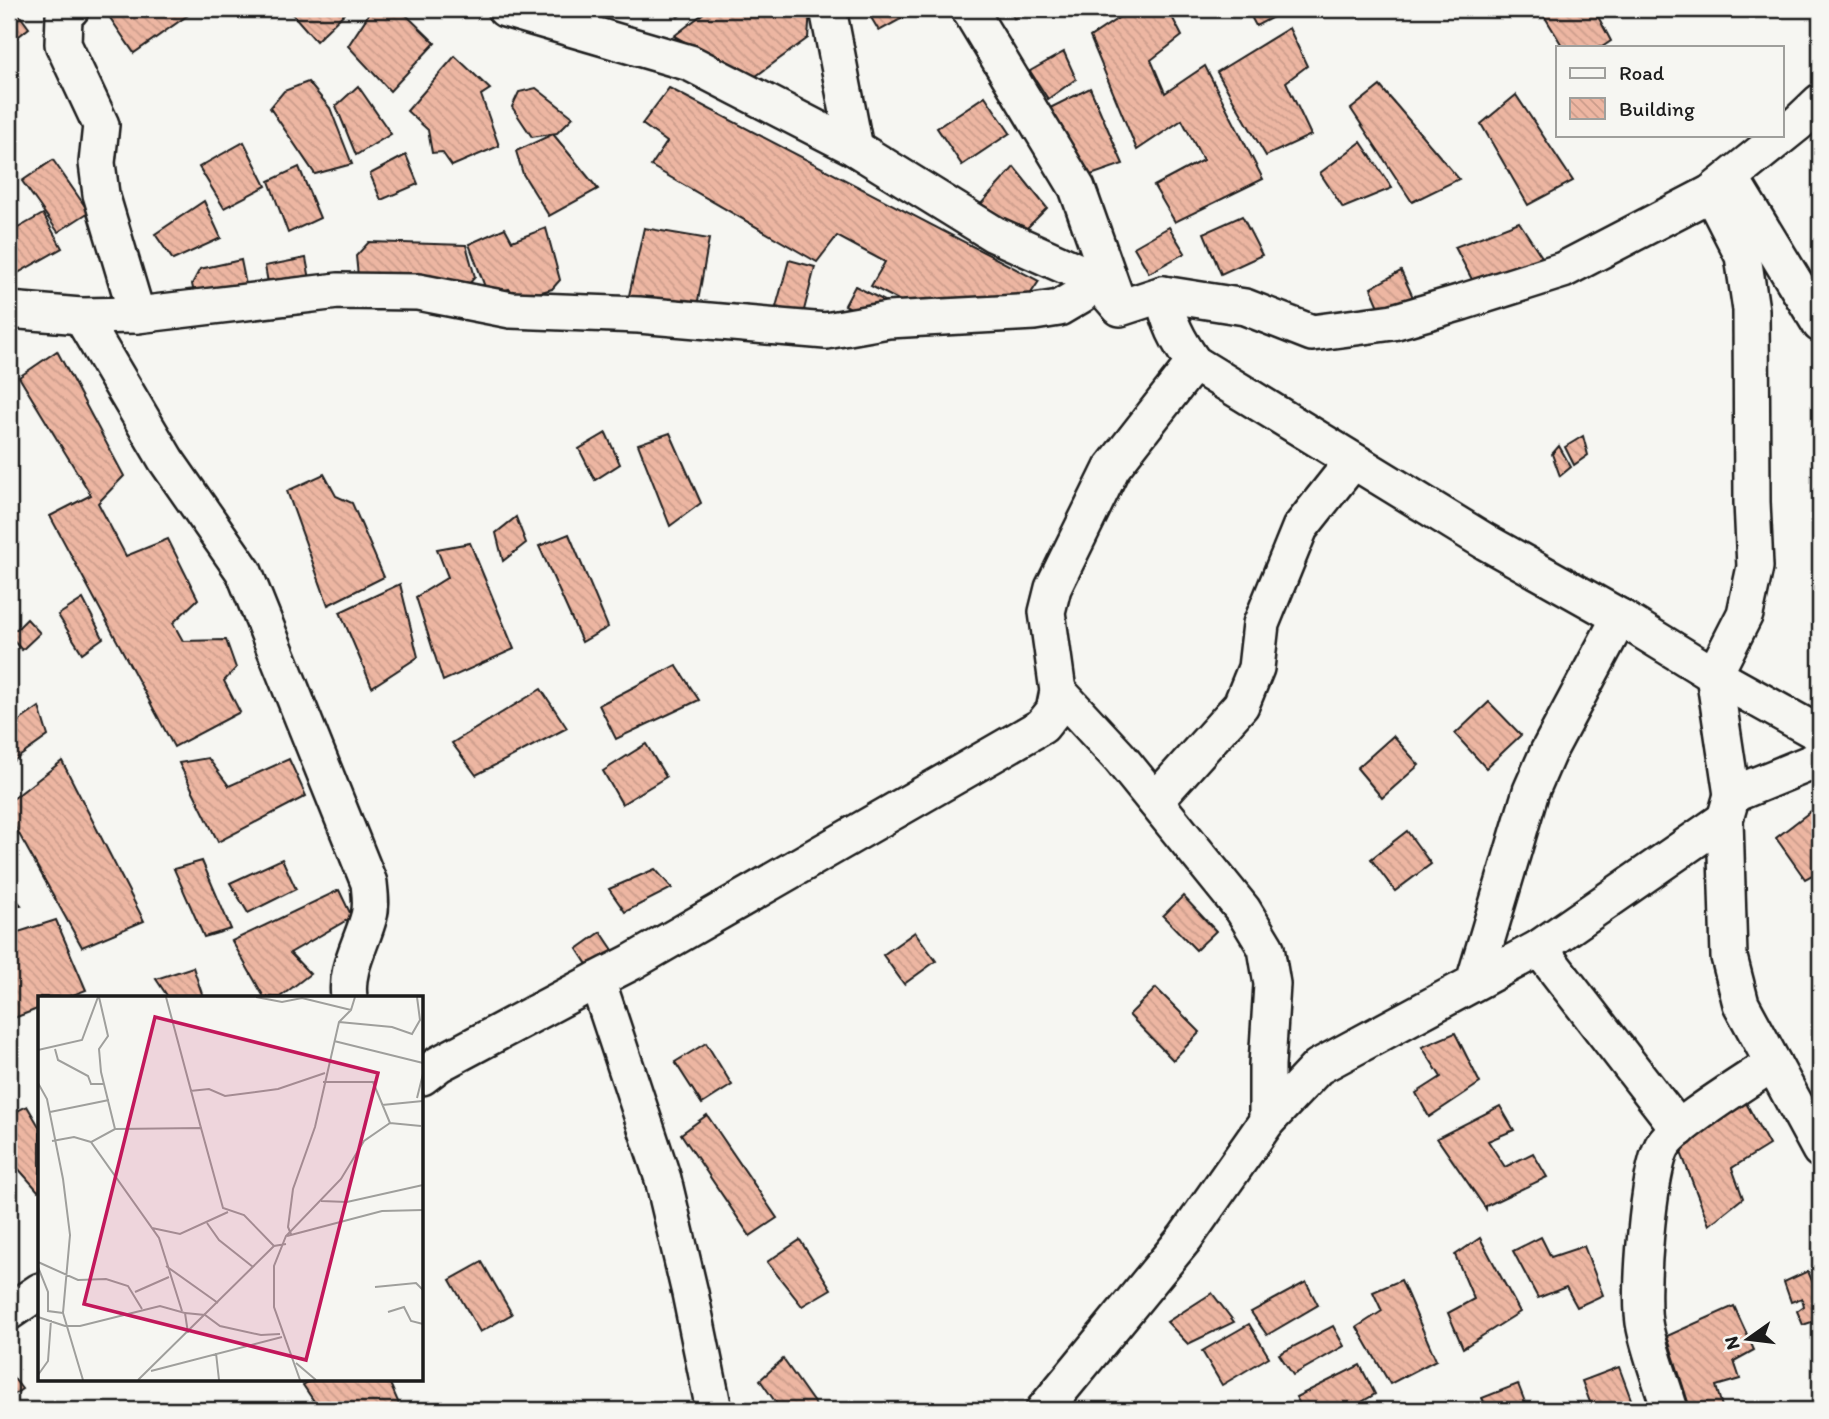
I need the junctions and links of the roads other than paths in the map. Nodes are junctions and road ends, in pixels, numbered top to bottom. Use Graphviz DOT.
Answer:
graph roads {
  1 [pos="71,9"];
  2 [pos="505,9"];
  3 [pos="828,9"];
  4 [pos="970,9"];
  5 [pos="1820,102"];
  6 [pos="1784,133"];
  7 [pos="1780,136"];
  8 [pos="855,148"];
  9 [pos="1721,186"];
  10 [pos="1095,279"];
  11 [pos="1163,294"];
  12 [pos="1119,308"];
  13 [pos="9,310"];
  14 [pos="137,315"];
  15 [pos="81,316"];
  16 [pos="1820,324"];
  17 [pos="1194,363"];
  18 [pos="1353,461"];
  19 [pos="1620,617"];
  20 [pos="1714,675"];
  21 [pos="1058,691"];
  22 [pos="1820,734"];
  23 [pos="1820,759"];
  24 [pos="1154,801"];
  25 [pos="1729,807"];
  26 [pos="1539,948"];
  27 [pos="597,980"];
  28 [pos="1474,982"];
  29 [pos="349,996"];
  30 [pos="1773,1063"];
  31 [pos="424,1075"];
  32 [pos="1267,1121"];
  33 [pos="1679,1129"];
  34 [pos="1820,1150"];
  35 [pos="38,1292"];
  36 [pos="9,1312"];
  37 [pos="714,1410"];
  38 [pos="1044,1410"];
  39 [pos="1670,1410"];
  1 -- 14 [label="street"];
  2 -- 8 [label="street"];
  3 -- 8 [label="street"];
  4 -- 12 [label="street"];
  5 -- 6 [label="street"];
  7 -- 9 [label="street"];
  8 -- 10 [label="street"];
  9 -- 11 [label="street"];
  9 -- 16 [label="street"];
  9 -- 20 [label="street"];
  10 -- 12 [label="street"];
  10 -- 14 [label="street"];
  11 -- 12 [label="street"];
  11 -- 17 [label="street"];
  13 -- 15 [label="street"];
  14 -- 15 [label="street"];
  15 -- 29 [label="street"];
  17 -- 18 [label="street"];
  17 -- 21 [label="street"];
  18 -- 19 [label="street"];
  18 -- 24 [label="street"];
  19 -- 20 [label="street"];
  19 -- 28 [label="street"];
  20 -- 22 [label="street"];
  20 -- 25 [label="street"];
  21 -- 24 [label="street"];
  21 -- 27 [label="street"];
  23 -- 25 [label="street"];
  24 -- 32 [label="street"];
  25 -- 26 [label="street"];
  25 -- 30 [label="street"];
  26 -- 28 [label="street"];
  26 -- 33 [label="street"];
  27 -- 31 [label="street"];
  27 -- 37 [label="street"];
  28 -- 32 [label="street"];
  30 -- 33 [label="street"];
  30 -- 34 [label="street"];
  32 -- 38 [label="street"];
  33 -- 39 [label="street"];
  35 -- 36 [label="street"];
}
